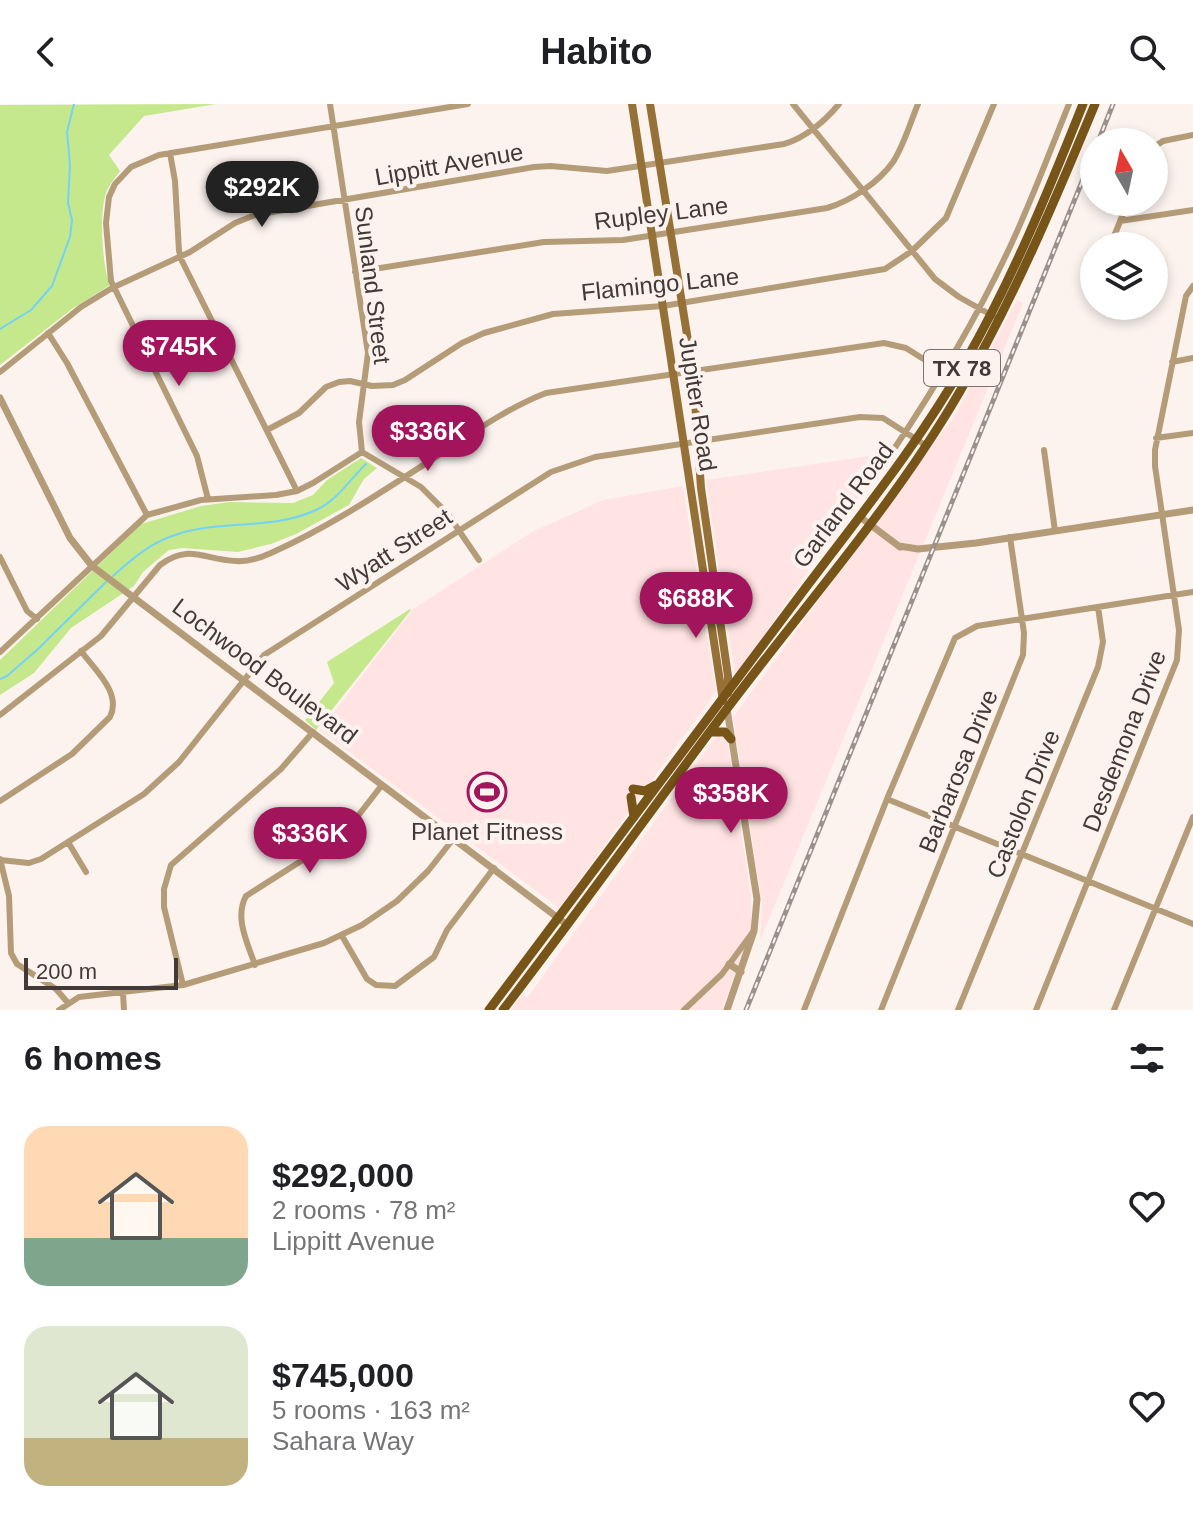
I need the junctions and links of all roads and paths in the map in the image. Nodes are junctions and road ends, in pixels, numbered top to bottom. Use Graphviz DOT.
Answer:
graph roads {
  1 [pos="330,104"];
  2 [pos="468,104"];
  3 [pos="650,104"];
  4 [pos="793,104"];
  5 [pos="839,104"];
  6 [pos="918,104"];
  7 [pos="994,104"];
  8 [pos="1069,104"];
  9 [pos="1083,104"];
  10 [pos="1095,104"];
  11 [pos="633,106"];
  12 [pos="333,126"];
  13 [pos="812,129"];
  14 [pos="1193,135"];
  15 [pos="1168,140"];
  16 [pos="170,153"];
  17 [pos="660,164"];
  18 [pos="642,167"];
  19 [pos="862,190"];
  20 [pos="344,200"];
  21 [pos="1049,201"];
  22 [pos="1193,210"];
  23 [pos="1122,216"];
  24 [pos="1120,221"];
  25 [pos="1116,232"];
  26 [pos="671,234"];
  27 [pos="652,237"];
  28 [pos="912,251"];
  29 [pos="180,256"];
  30 [pos="355,272"];
  31 [pos="1192,286"];
  32 [pos="112,288"];
  33 [pos="682,303"];
  34 [pos="663,306"];
  35 [pos="979,309"];
  36 [pos="995,317"];
  37 [pos="48,333"];
  38 [pos="1193,358"];
  39 [pos="1172,362"];
  40 [pos="0,372"];
  41 [pos="693,372"];
  42 [pos="944,372"];
  43 [pos="673,375"];
  44 [pos="365,384"];
  45 [pos="0,398"];
  46 [pos="267,430"];
  47 [pos="906,431"];
  48 [pos="1193,433"];
  49 [pos="1156,438"];
  50 [pos="921,441"];
  51 [pos="699,442"];
  52 [pos="685,443"];
  53 [pos="1044,450"];
  54 [pos="362,452"];
  55 [pos="892,452"];
  56 [pos="406,476"];
  57 [pos="297,491"];
  58 [pos="208,499"];
  59 [pos="704,509"];
  60 [pos="1193,510"];
  61 [pos="693,513"];
  62 [pos="1162,514"];
  63 [pos="147,515"];
  64 [pos="860,517"];
  65 [pos="869,524"];
  66 [pos="459,529"];
  67 [pos="1055,531"];
  68 [pos="1010,537"];
  69 [pos="0,557"];
  70 [pos="479,560"];
  71 [pos="823,565"];
  72 [pos="92,566"];
  73 [pos="832,572"];
  74 [pos="1193,592"];
  75 [pos="1175,595"];
  76 [pos="133,598"];
  77 [pos="717,605"];
  78 [pos="1098,607"];
  79 [pos="708,612"];
  80 [pos="1022,618"];
  81 [pos="37,619"];
  82 [pos="784,627"];
  83 [pos="81,651"];
  84 [pos="0,652"];
  85 [pos="243,680"];
  86 [pos="728,691"];
  87 [pos="724,704"];
  88 [pos="0,715"];
  89 [pos="313,732"];
  90 [pos="710,732"];
  91 [pos="731,739"];
  92 [pos="662,780"];
  93 [pos="382,785"];
  94 [pos="887,799"];
  95 [pos="0,801"];
  96 [pos="634,817"];
  97 [pos="1193,817"];
  98 [pos="954,827"];
  99 [pos="454,838"];
  100 [pos="68,842"];
  101 [pos="1022,854"];
  102 [pos="0,859"];
  103 [pos="494,868"];
  104 [pos="86,872"];
  105 [pos="1089,881"];
  106 [pos="1156,908"];
  107 [pos="562,920"];
  108 [pos="1193,924"];
  109 [pos="754,931"];
  110 [pos="342,936"];
  111 [pos="729,964"];
  112 [pos="255,965"];
  113 [pos="742,970"];
  114 [pos="183,985"];
  115 [pos="123,993"];
  116 [pos="68,1003"];
  117 [pos="496,1008"];
  118 [pos="59,1010"];
  119 [pos="124,1010"];
  120 [pos="684,1010"];
  121 [pos="727,1010"];
  122 [pos="804,1010"];
  123 [pos="881,1010"];
  124 [pos="958,1010"];
  125 [pos="1036,1010"];
  126 [pos="1114,1010"];
  1 -- 12 [label="street, Sunland Street"];
  2 -- 12 [label="street"];
  3 -- 17 [label="main road"];
  4 -- 13 [label="street"];
  5 -- 13 [label="street, Lippitt Avenue"];
  6 -- 19 [label="street, Rupley Lane"];
  7 -- 28 [label="street, Flamingo Lane"];
  8 -- 35 [label="street"];
  9 -- 21 [label="main road, Garland Road / TX 78"];
  10 -- 21 [label="main road, Garland Road / TX 78"];
  11 -- 18 [label="main road, Jupiter Road"];
  12 -- 16 [label="street"];
  12 -- 20 [label="street, Sunland Street"];
  13 -- 17 [label="street, Lippitt Avenue"];
  13 -- 19 [label="street"];
  14 -- 15 [label="street"];
  16 -- 29 [label="street"];
  16 -- 32 [label="street"];
  17 -- 18 [label="street, Lippitt Avenue"];
  17 -- 26 [label="main road, Jupiter Road"];
  18 -- 20 [label="street, Lippitt Avenue"];
  18 -- 27 [label="main road, Jupiter Road"];
  19 -- 26 [label="street, Rupley Lane"];
  19 -- 28 [label="street"];
  20 -- 29 [label="street, Lippitt Avenue"];
  20 -- 30 [label="street, Sunland Street"];
  21 -- 36 [label="main road, Garland Road / TX 78"];
  22 -- 24 [label="street"];
  23 -- 24 [label="street"];
  24 -- 25 [label="street"];
  26 -- 27 [label="street, Rupley Lane"];
  26 -- 33 [label="main road, Jupiter Road"];
  27 -- 30 [label="street, Rupley Lane"];
  27 -- 34 [label="main road, Jupiter Road"];
  28 -- 33 [label="street, Flamingo Lane"];
  28 -- 35 [label="street"];
  29 -- 32 [label="street, Lippitt Avenue"];
  29 -- 46 [label="street"];
  30 -- 44 [label="street, Sunland Street"];
  31 -- 39 [label="street, Desdemona Drive"];
  32 -- 37 [label="street, Lippitt Avenue"];
  32 -- 58 [label="street"];
  33 -- 34 [label="street, Flamingo Lane"];
  33 -- 41 [label="main road, Jupiter Road"];
  34 -- 43 [label="main road, Jupiter Road"];
  34 -- 44 [label="street, Flamingo Lane"];
  35 -- 36 [label="street"];
  35 -- 42 [label="street"];
  36 -- 50 [label="main road, Garland Road / TX 78"];
  37 -- 40 [label="street, Lippitt Avenue"];
  37 -- 63 [label="street"];
  38 -- 39 [label="street"];
  39 -- 49 [label="street, Desdemona Drive"];
  41 -- 42 [label="street"];
  41 -- 43 [label="street"];
  41 -- 51 [label="main road, Jupiter Road"];
  42 -- 47 [label="street"];
  43 -- 52 [label="main road, Jupiter Road"];
  43 -- 56 [label="street"];
  44 -- 46 [label="street, Flamingo Lane"];
  44 -- 54 [label="street, Sunland Street"];
  45 -- 72 [label="street, Lochwood Boulevard"];
  46 -- 57 [label="street"];
  47 -- 50 [label="street, Wyatt Street"];
  47 -- 51 [label="street, Wyatt Street"];
  47 -- 55 [label="street"];
  48 -- 49 [label="street"];
  49 -- 62 [label="street, Desdemona Drive"];
  50 -- 64 [label="main road, Garland Road / TX 78"];
  50 -- 65 [label="main road, Garland Road / TX 78"];
  51 -- 52 [label="street, Wyatt Street"];
  51 -- 59 [label="main road, Jupiter Road"];
  52 -- 61 [label="main road, Jupiter Road"];
  52 -- 66 [label="street, Wyatt Street"];
  53 -- 67 [label="street"];
  54 -- 56 [label="street"];
  54 -- 57 [label="street"];
  56 -- 66 [label="street"];
  56 -- 76 [label="street"];
  57 -- 58 [label="street"];
  58 -- 63 [label="street"];
  59 -- 61 [label="main road"];
  59 -- 77 [label="main road, Jupiter Road"];
  60 -- 62 [label="street"];
  61 -- 79 [label="main road, Jupiter Road"];
  62 -- 67 [label="street"];
  62 -- 75 [label="street, Desdemona Drive"];
  63 -- 72 [label="street"];
  64 -- 65 [label="street"];
  64 -- 71 [label="main road, Garland Road / TX 78"];
  65 -- 68 [label="street"];
  65 -- 73 [label="main road, Garland Road / TX 78"];
  66 -- 70 [label="street"];
  66 -- 85 [label="street, Wyatt Street"];
  67 -- 68 [label="street"];
  68 -- 80 [label="street, Barbarosa Drive"];
  69 -- 81 [label="street"];
  71 -- 73 [label="main road"];
  71 -- 82 [label="main road, Garland Road / TX 78"];
  72 -- 76 [label="street, Lochwood Boulevard"];
  72 -- 81 [label="street"];
  73 -- 82 [label="main road, Garland Road / TX 78"];
  74 -- 75 [label="street"];
  75 -- 78 [label="street"];
  75 -- 105 [label="street, Desdemona Drive"];
  76 -- 83 [label="street"];
  76 -- 85 [label="street, Lochwood Boulevard"];
  77 -- 79 [label="main road"];
  77 -- 86 [label="main road, Jupiter Road"];
  78 -- 80 [label="street"];
  78 -- 101 [label="street, Castolon Drive"];
  79 -- 87 [label="main road, Jupiter Road"];
  80 -- 94 [label="street"];
  80 -- 98 [label="street, Barbarosa Drive"];
  81 -- 84 [label="street"];
  82 -- 86 [label="main road, Garland Road / TX 78"];
  82 -- 87 [label="main road, Garland Road / TX 78"];
  83 -- 88 [label="street"];
  83 -- 95 [label="street"];
  85 -- 89 [label="street, Lochwood Boulevard"];
  85 -- 100 [label="street, Wyatt Street"];
  86 -- 87 [label="main road, Garland Road / TX 78"];
  87 -- 90 [label="main road, Garland Road / TX 78"];
  87 -- 91 [label="street, Jupiter Road"];
  87 -- 92 [label="main road, Garland Road / TX 78"];
  89 -- 93 [label="street, Lochwood Boulevard"];
  89 -- 114 [label="street"];
  90 -- 91 [label="main road"];
  90 -- 107 [label="main road, Garland Road / TX 78"];
  91 -- 109 [label="street, Jupiter Road"];
  92 -- 96 [label="main road, Garland Road / TX 78"];
  92 -- 96 [label="main road"];
  93 -- 99 [label="street, Lochwood Boulevard"];
  93 -- 112 [label="street"];
  94 -- 98 [label="street"];
  94 -- 122 [label="street"];
  96 -- 107 [label="main road, Garland Road / TX 78"];
  97 -- 106 [label="street"];
  98 -- 101 [label="street"];
  98 -- 123 [label="street, Barbarosa Drive"];
  99 -- 103 [label="street, Lochwood Boulevard"];
  99 -- 110 [label="street"];
  100 -- 102 [label="street, Wyatt Street"];
  100 -- 104 [label="street"];
  101 -- 105 [label="street"];
  101 -- 124 [label="street, Castolon Drive"];
  102 -- 116 [label="street"];
  103 -- 107 [label="street, Lochwood Boulevard"];
  103 -- 110 [label="street"];
  105 -- 106 [label="street"];
  105 -- 125 [label="street, Desdemona Drive"];
  106 -- 108 [label="street"];
  106 -- 126 [label="street"];
  107 -- 117 [label="main road, Garland Road / TX 78"];
  109 -- 111 [label="street"];
  109 -- 113 [label="street, Jupiter Road"];
  110 -- 112 [label="street"];
  111 -- 113 [label="street"];
  111 -- 120 [label="street"];
  112 -- 114 [label="street"];
  113 -- 121 [label="street, Jupiter Road"];
  114 -- 115 [label="street"];
  115 -- 116 [label="street"];
  115 -- 119 [label="street"];
  116 -- 118 [label="street"];
}
